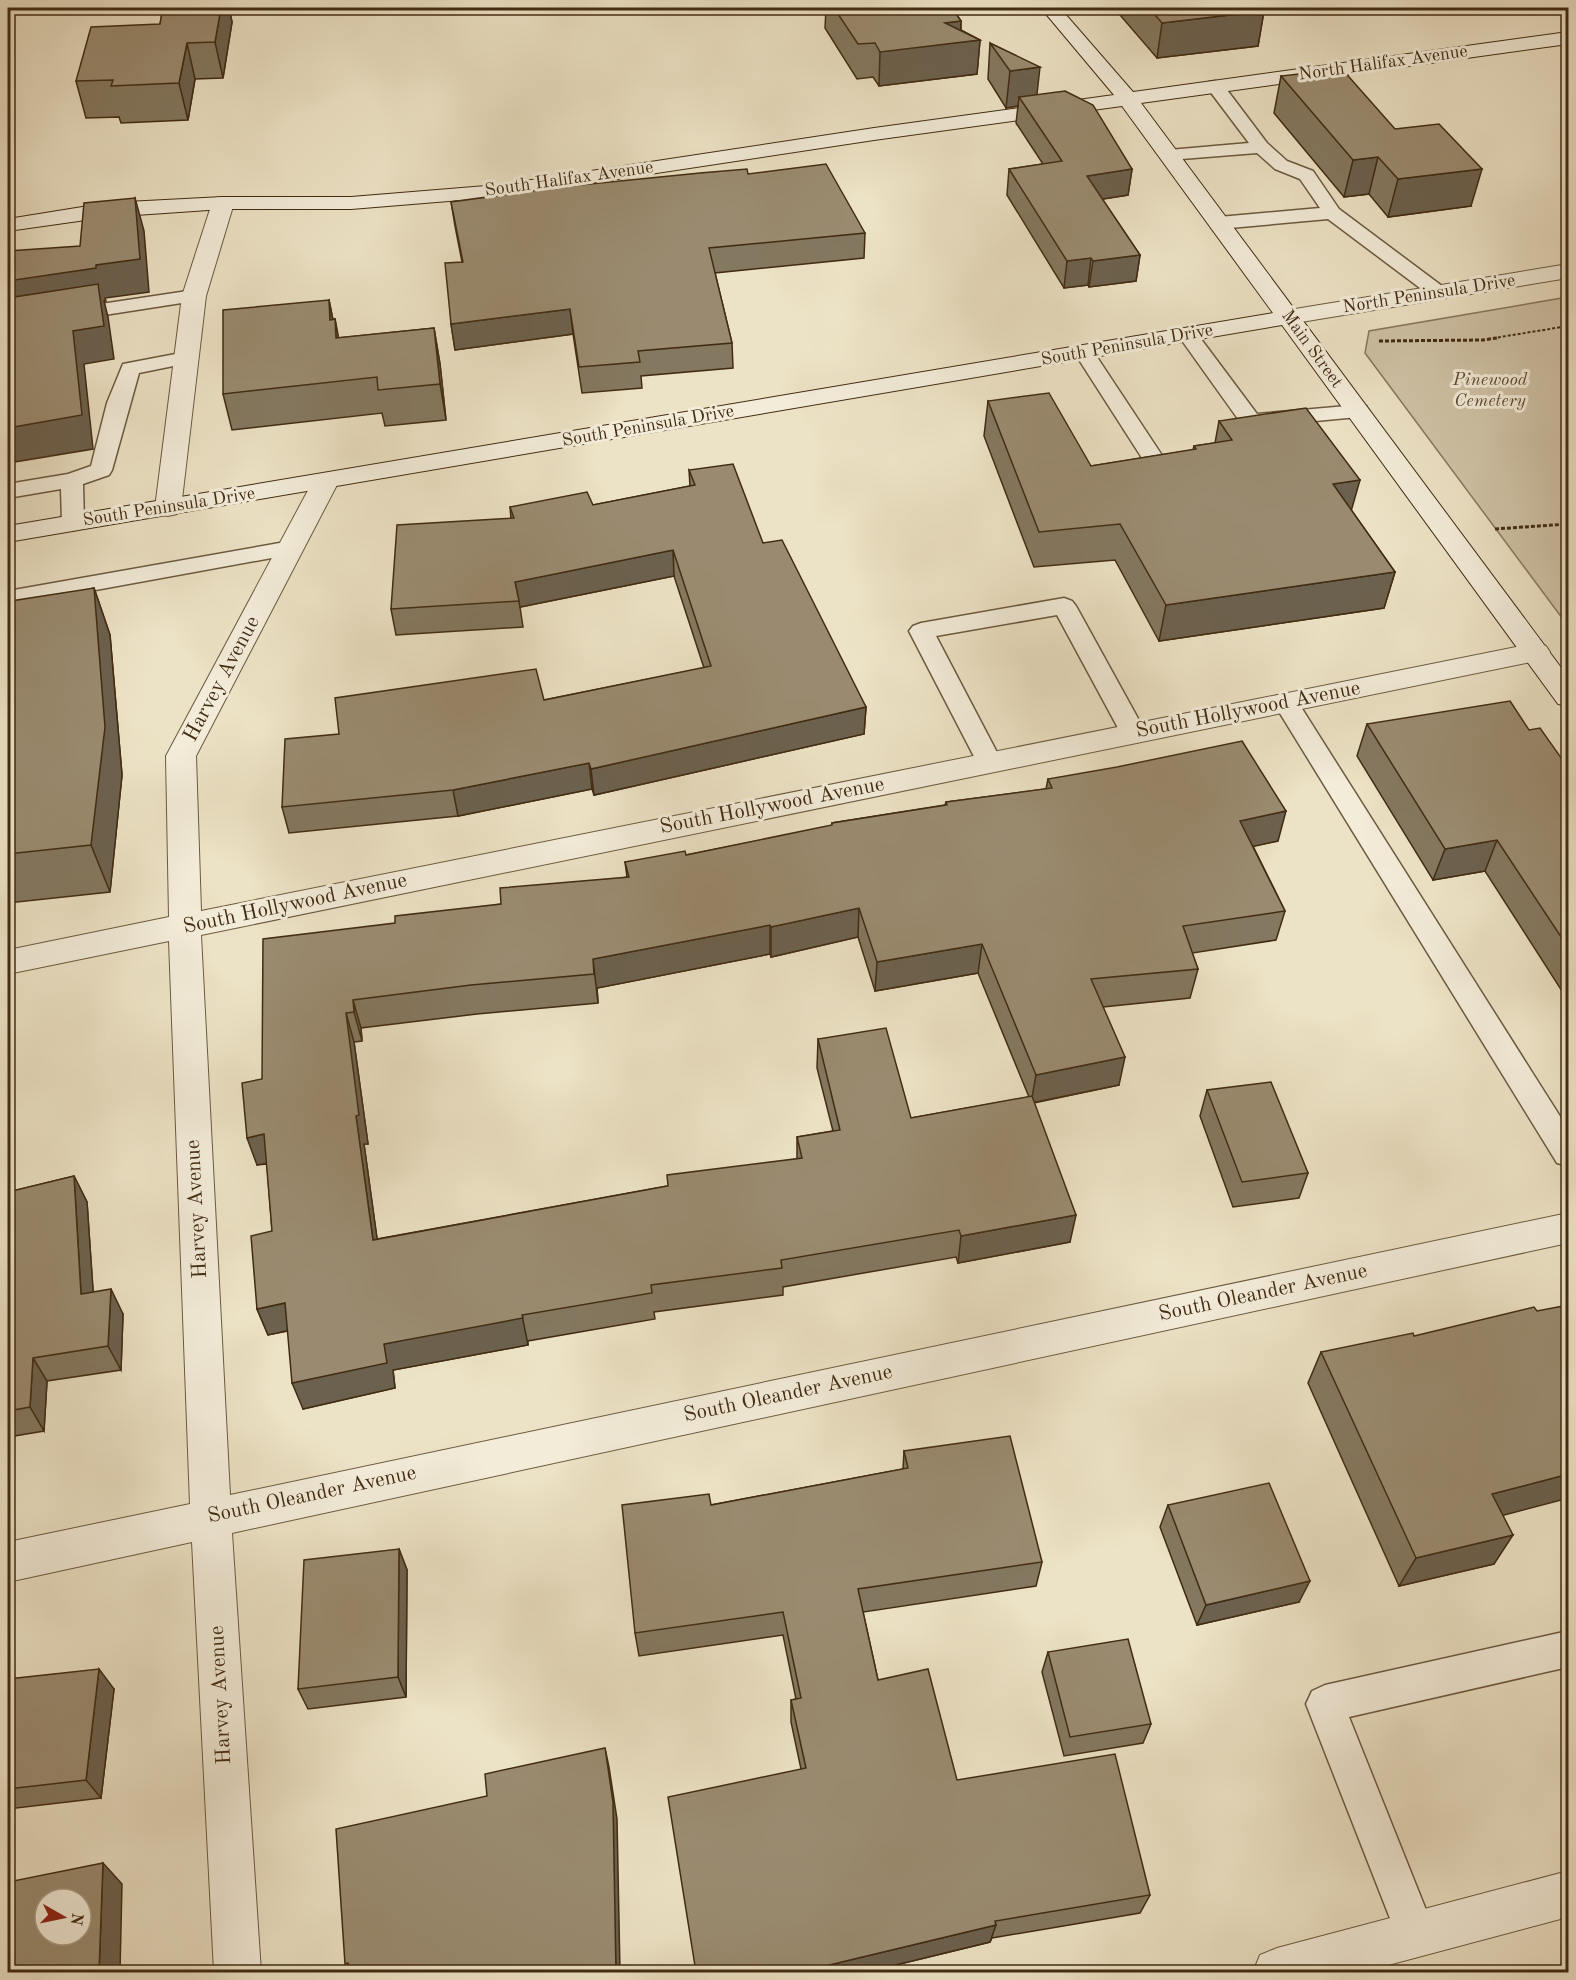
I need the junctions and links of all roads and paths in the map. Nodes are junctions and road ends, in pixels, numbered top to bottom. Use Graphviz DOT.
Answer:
graph roads {
  1 [pos="1050,8"];
  2 [pos="1569,38"];
  3 [pos="1215,86"];
  4 [pos="1127,98"];
  5 [pos="1261,147"];
  6 [pos="1169,154"];
  7 [pos="223,203"];
  8 [pos="1332,213"];
  9 [pos="1219,223"];
  10 [pos="8,225"];
  11 [pos="1569,271"];
  12 [pos="1439,293"];
  13 [pos="194,296"];
  14 [pos="1289,317"];
  15 [pos="8,324"];
  16 [pos="1569,326"];
  17 [pos="1188,335"];
  18 [pos="1375,341"];
  19 [pos="1084,352"];
  20 [pos="186,358"];
  21 [pos="1358,411"];
  22 [pos="1162,472"];
  23 [pos="72,480"];
  24 [pos="326,481"];
  25 [pos="8,491"];
  26 [pos="168,508"];
  27 [pos="72,523"];
  28 [pos="1569,524"];
  29 [pos="8,534"];
  30 [pos="1450,536"];
  31 [pos="291,548"];
  32 [pos="8,599"];
  33 [pos="1536,652"];
  34 [pos="1569,696"];
  35 [pos="1285,702"];
  36 [pos="1133,733"];
  37 [pos="989,762"];
  38 [pos="185,927"];
  39 [pos="8,962"];
  40 [pos="1569,1154"];
  41 [pos="1569,1227"];
  42 [pos="211,1517"];
  43 [pos="8,1562"];
  44 [pos="1569,1648"];
  45 [pos="1569,1894"];
  46 [pos="1416,1935"];
  47 [pos="237,1972"];
  48 [pos="1277,1972"];
  1 -- 4 [label="street, Main Street"];
  2 -- 3 [label="street, North Halifax Avenue"];
  3 -- 4 [label="street, North Halifax Avenue"];
  3 -- 5 [label="lane"];
  4 -- 6 [label="street, Main Street"];
  4 -- 7 [label="street, South Halifax Avenue"];
  5 -- 6 [label="lane"];
  5 -- 8 [label="lane"];
  6 -- 9 [label="street, Main Street"];
  7 -- 10 [label="street, South Halifax Avenue"];
  7 -- 13 [label="street"];
  8 -- 9 [label="lane"];
  8 -- 12 [label="lane"];
  9 -- 14 [label="street, Main Street"];
  11 -- 12 [label="street, North Peninsula Drive"];
  12 -- 14 [label="street, North Peninsula Drive"];
  13 -- 15 [label="lane"];
  13 -- 20 [label="street"];
  14 -- 17 [label="street, South Peninsula Drive"];
  14 -- 21 [label="street, Main Street"];
  16 -- 18 [label="path"];
  17 -- 19 [label="street, South Peninsula Drive"];
  17 -- 21 [label="lane"];
  19 -- 22 [label="lane"];
  19 -- 24 [label="street, South Peninsula Drive"];
  20 -- 23 [label="lane"];
  20 -- 26 [label="street"];
  21 -- 30 [label="street, Main Street"];
  23 -- 25 [label="lane"];
  23 -- 27 [label="lane"];
  24 -- 26 [label="street, South Peninsula Drive"];
  24 -- 31 [label="street, Harvey Avenue"];
  26 -- 27 [label="street, South Peninsula Drive"];
  27 -- 29 [label="street, South Peninsula Drive"];
  28 -- 30 [label="path"];
  30 -- 33 [label="street, Main Street"];
  31 -- 32 [label="lane"];
  31 -- 38 [label="street, Harvey Avenue"];
  33 -- 34 [label="street, Main Street"];
  33 -- 35 [label="street, South Hollywood Avenue"];
  35 -- 36 [label="street, South Hollywood Avenue"];
  35 -- 40 [label="lane"];
  36 -- 37 [label="street, South Hollywood Avenue"];
  36 -- 37 [label="lane"];
  37 -- 38 [label="street, South Hollywood Avenue"];
  38 -- 39 [label="street, South Hollywood Avenue"];
  38 -- 42 [label="street, Harvey Avenue"];
  41 -- 42 [label="street, South Oleander Avenue"];
  42 -- 43 [label="street, South Oleander Avenue"];
  42 -- 47 [label="street, Harvey Avenue"];
  44 -- 46 [label="lane"];
  45 -- 46 [label="street"];
  46 -- 48 [label="street"];
}
